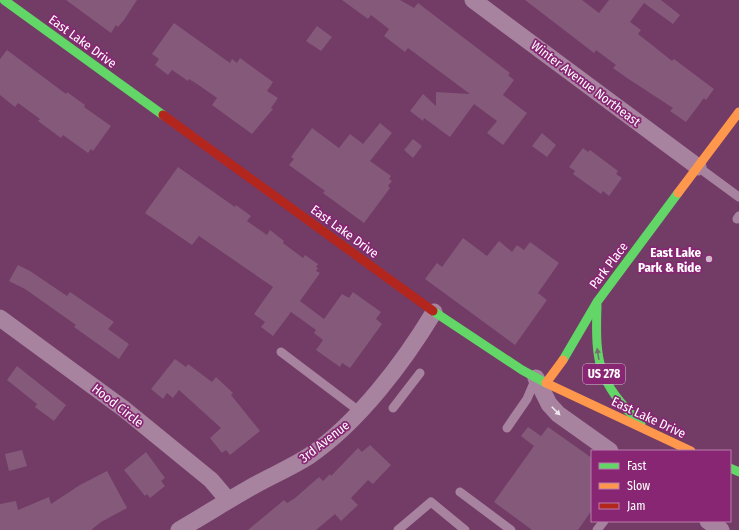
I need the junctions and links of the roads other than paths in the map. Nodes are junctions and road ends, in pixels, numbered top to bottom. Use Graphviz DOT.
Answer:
graph roads {
  1 [pos="4,0"];
  2 [pos="473,0"];
  3 [pos="739,112"];
  4 [pos="698,167"];
  5 [pos="739,197"];
  6 [pos="597,302"];
  7 [pos="434,312"];
  8 [pos="0,318"];
  9 [pos="281,352"];
  10 [pos="420,373"];
  11 [pos="541,380"];
  12 [pos="393,408"];
  13 [pos="359,411"];
  14 [pos="507,428"];
  15 [pos="648,432"];
  16 [pos="609,450"];
  17 [pos="689,450"];
  18 [pos="460,492"];
  19 [pos="228,500"];
  20 [pos="603,522"];
  21 [pos="709,522"];
  22 [pos="179,530"];
  23 [pos="398,530"];
  24 [pos="465,530"];
  25 [pos="511,530"];
  26 [pos="597,530"];
  27 [pos="721,530"];
  1 -- 7 [label="main road, East Lake Drive"];
  2 -- 4 [label="street, Winter Avenue Northeast"];
  3 -- 4 [label="main road, US 278"];
  4 -- 5 [label="lane"];
  4 -- 6 [label="main road, Park Place / US 278"];
  6 -- 11 [label="main road, Park Place / US 278"];
  15 -- 6 [label="main road, US 278, one-way"];
  7 -- 11 [label="main road, East Lake Drive"];
  7 -- 13 [label="street, 3rd Avenue"];
  8 -- 19 [label="street, Hood Circle"];
  9 -- 13 [label="lane"];
  10 -- 12 [label="lane"];
  11 -- 14 [label="lane"];
  11 -- 15 [label="main road, East Lake Drive / US 278"];
  11 -- 16 [label="street, one-way"];
  13 -- 19 [label="street, 3rd Avenue"];
  15 -- 17 [label="main road, East Lake Drive / US 278"];
  18 -- 25 [label="lane"];
  19 -- 22 [label="street, 3rd Avenue"];
  20 -- 26 [label="lane"];
  21 -- 27 [label="street"];
  23 -- 24 [label="lane"];
}
